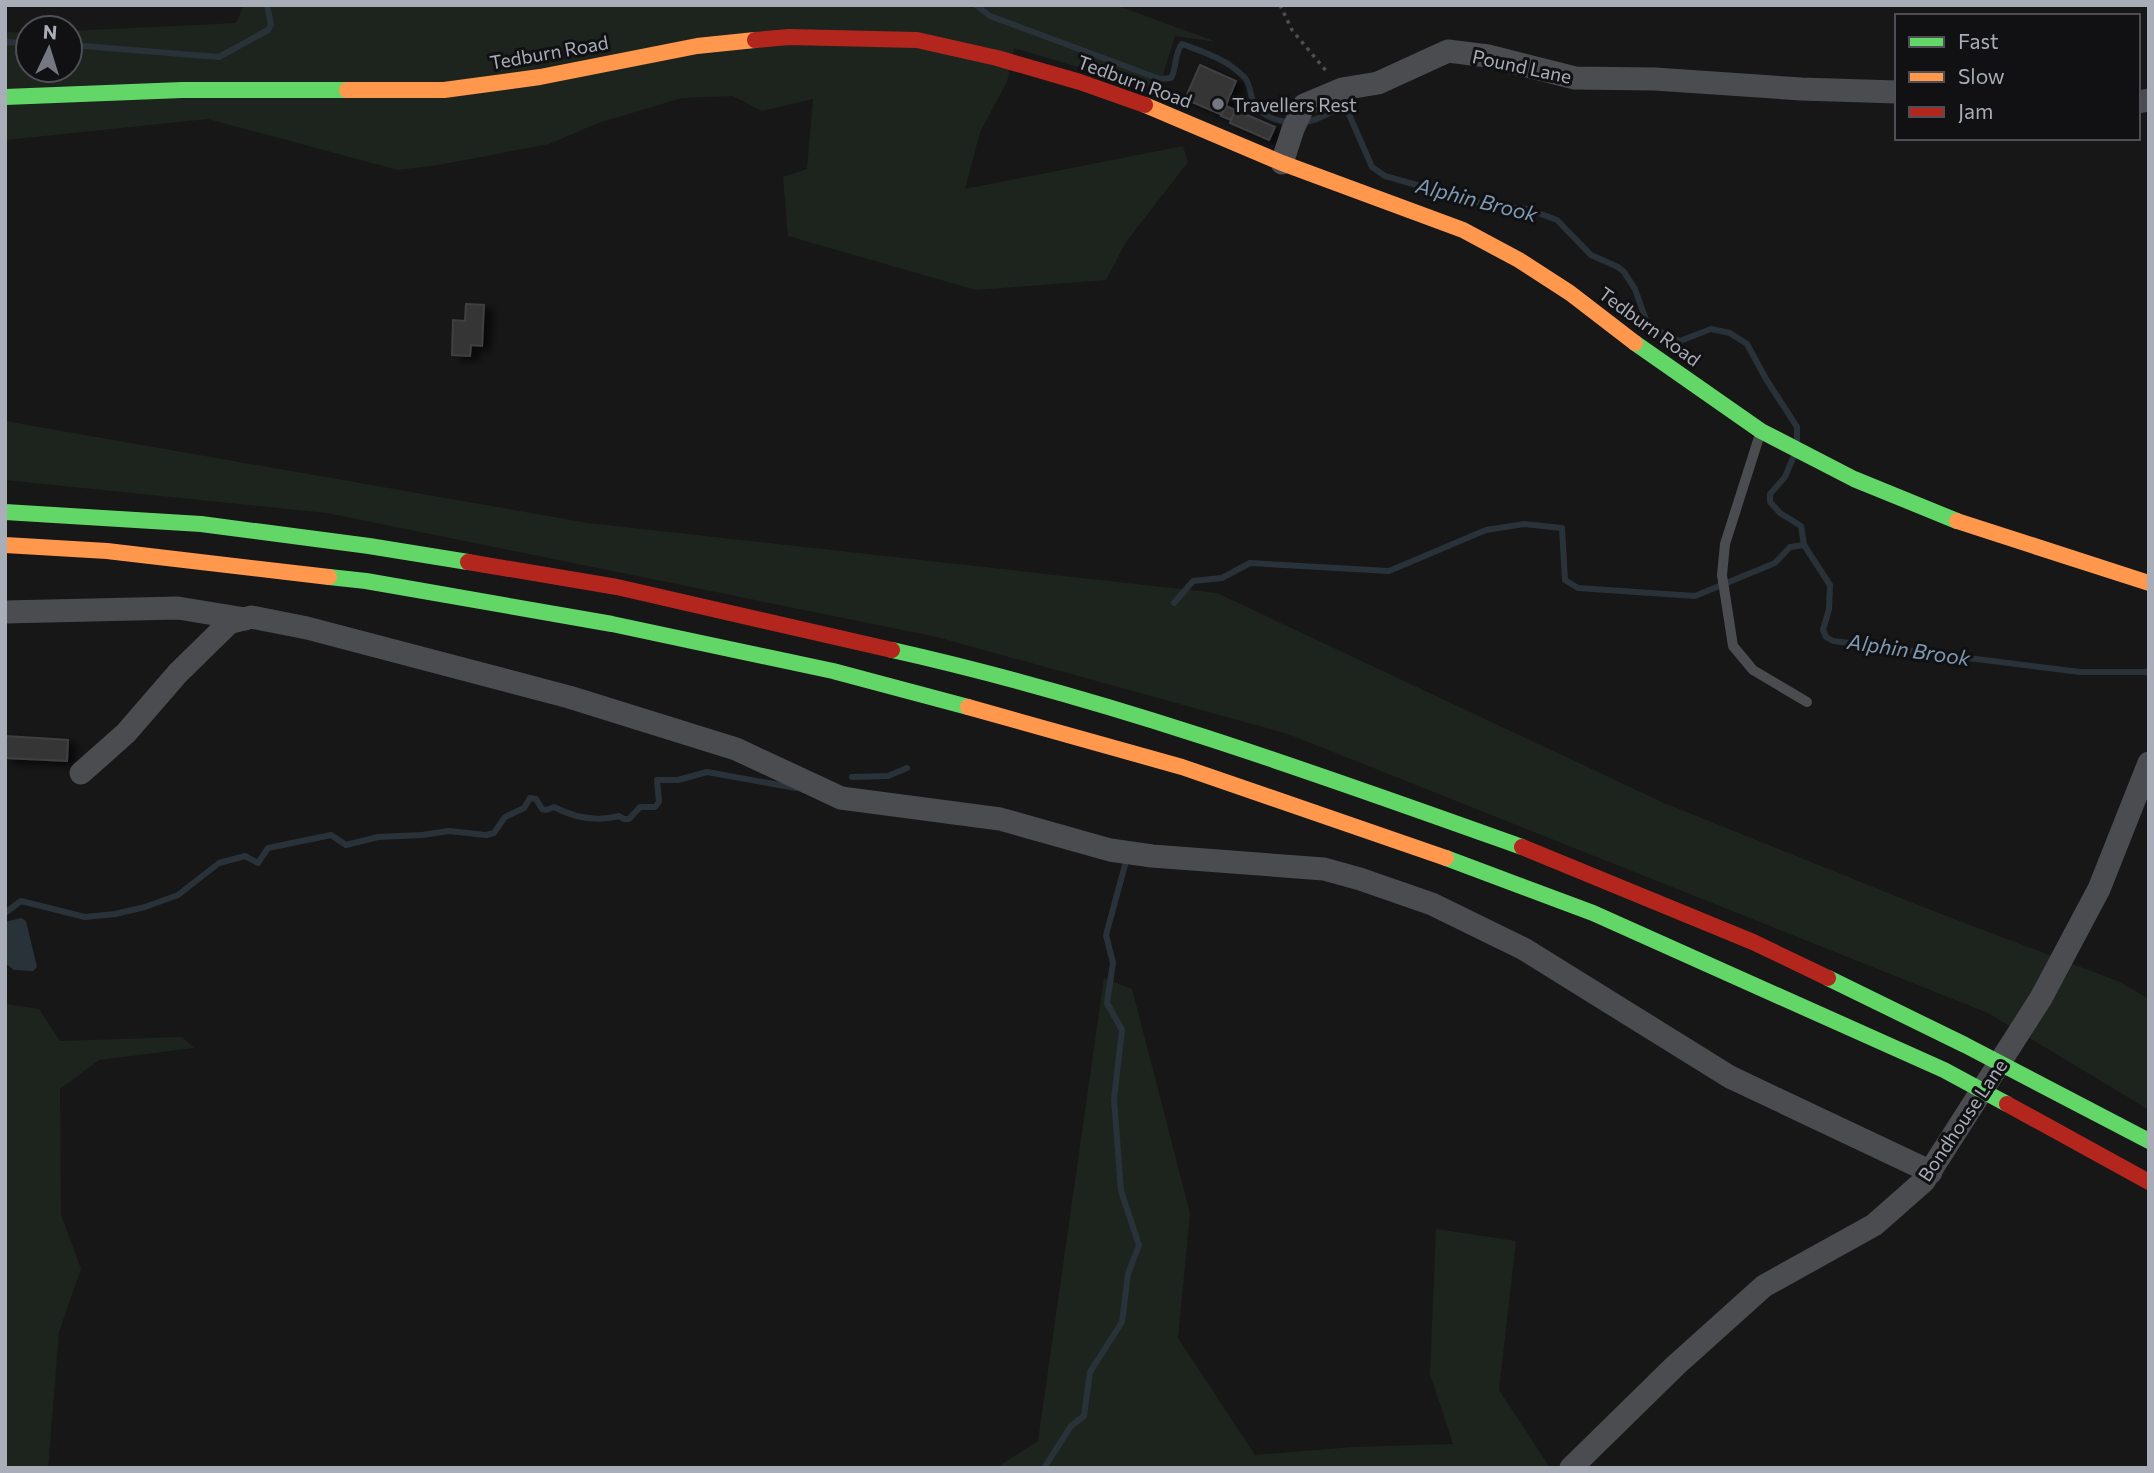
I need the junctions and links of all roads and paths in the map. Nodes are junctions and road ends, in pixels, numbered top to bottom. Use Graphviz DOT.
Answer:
graph roads {
  1 [pos="1280,5"];
  2 [pos="1342,89"];
  3 [pos="1895,92"];
  4 [pos="5,97"];
  5 [pos="1282,163"];
  6 [pos="1761,431"];
  7 [pos="5,512"];
  8 [pos="5,545"];
  9 [pos="2149,583"];
  10 [pos="5,612"];
  11 [pos="245,619"];
  12 [pos="1807,702"];
  13 [pos="2149,764"];
  14 [pos="80,773"];
  15 [pos="2149,1141"];
  16 [pos="1931,1172"];
  17 [pos="2149,1182"];
  18 [pos="1571,1468"];
  1 -- 2 [label="path"];
  2 -- 3 [label="street, Pound Lane"];
  2 -- 5 [label="street, Pound Lane"];
  4 -- 5 [label="main road, Tedburn Road"];
  5 -- 6 [label="main road, Tedburn Road"];
  6 -- 9 [label="main road, Tedburn Road"];
  6 -- 12 [label="lane"];
  7 -- 15 [label="main road"];
  8 -- 17 [label="main road"];
  10 -- 11 [label="street"];
  11 -- 14 [label="street"];
  11 -- 16 [label="street"];
  13 -- 16 [label="street, Bondhouse Lane"];
  16 -- 18 [label="street, Bondhouse Lane"];
}
